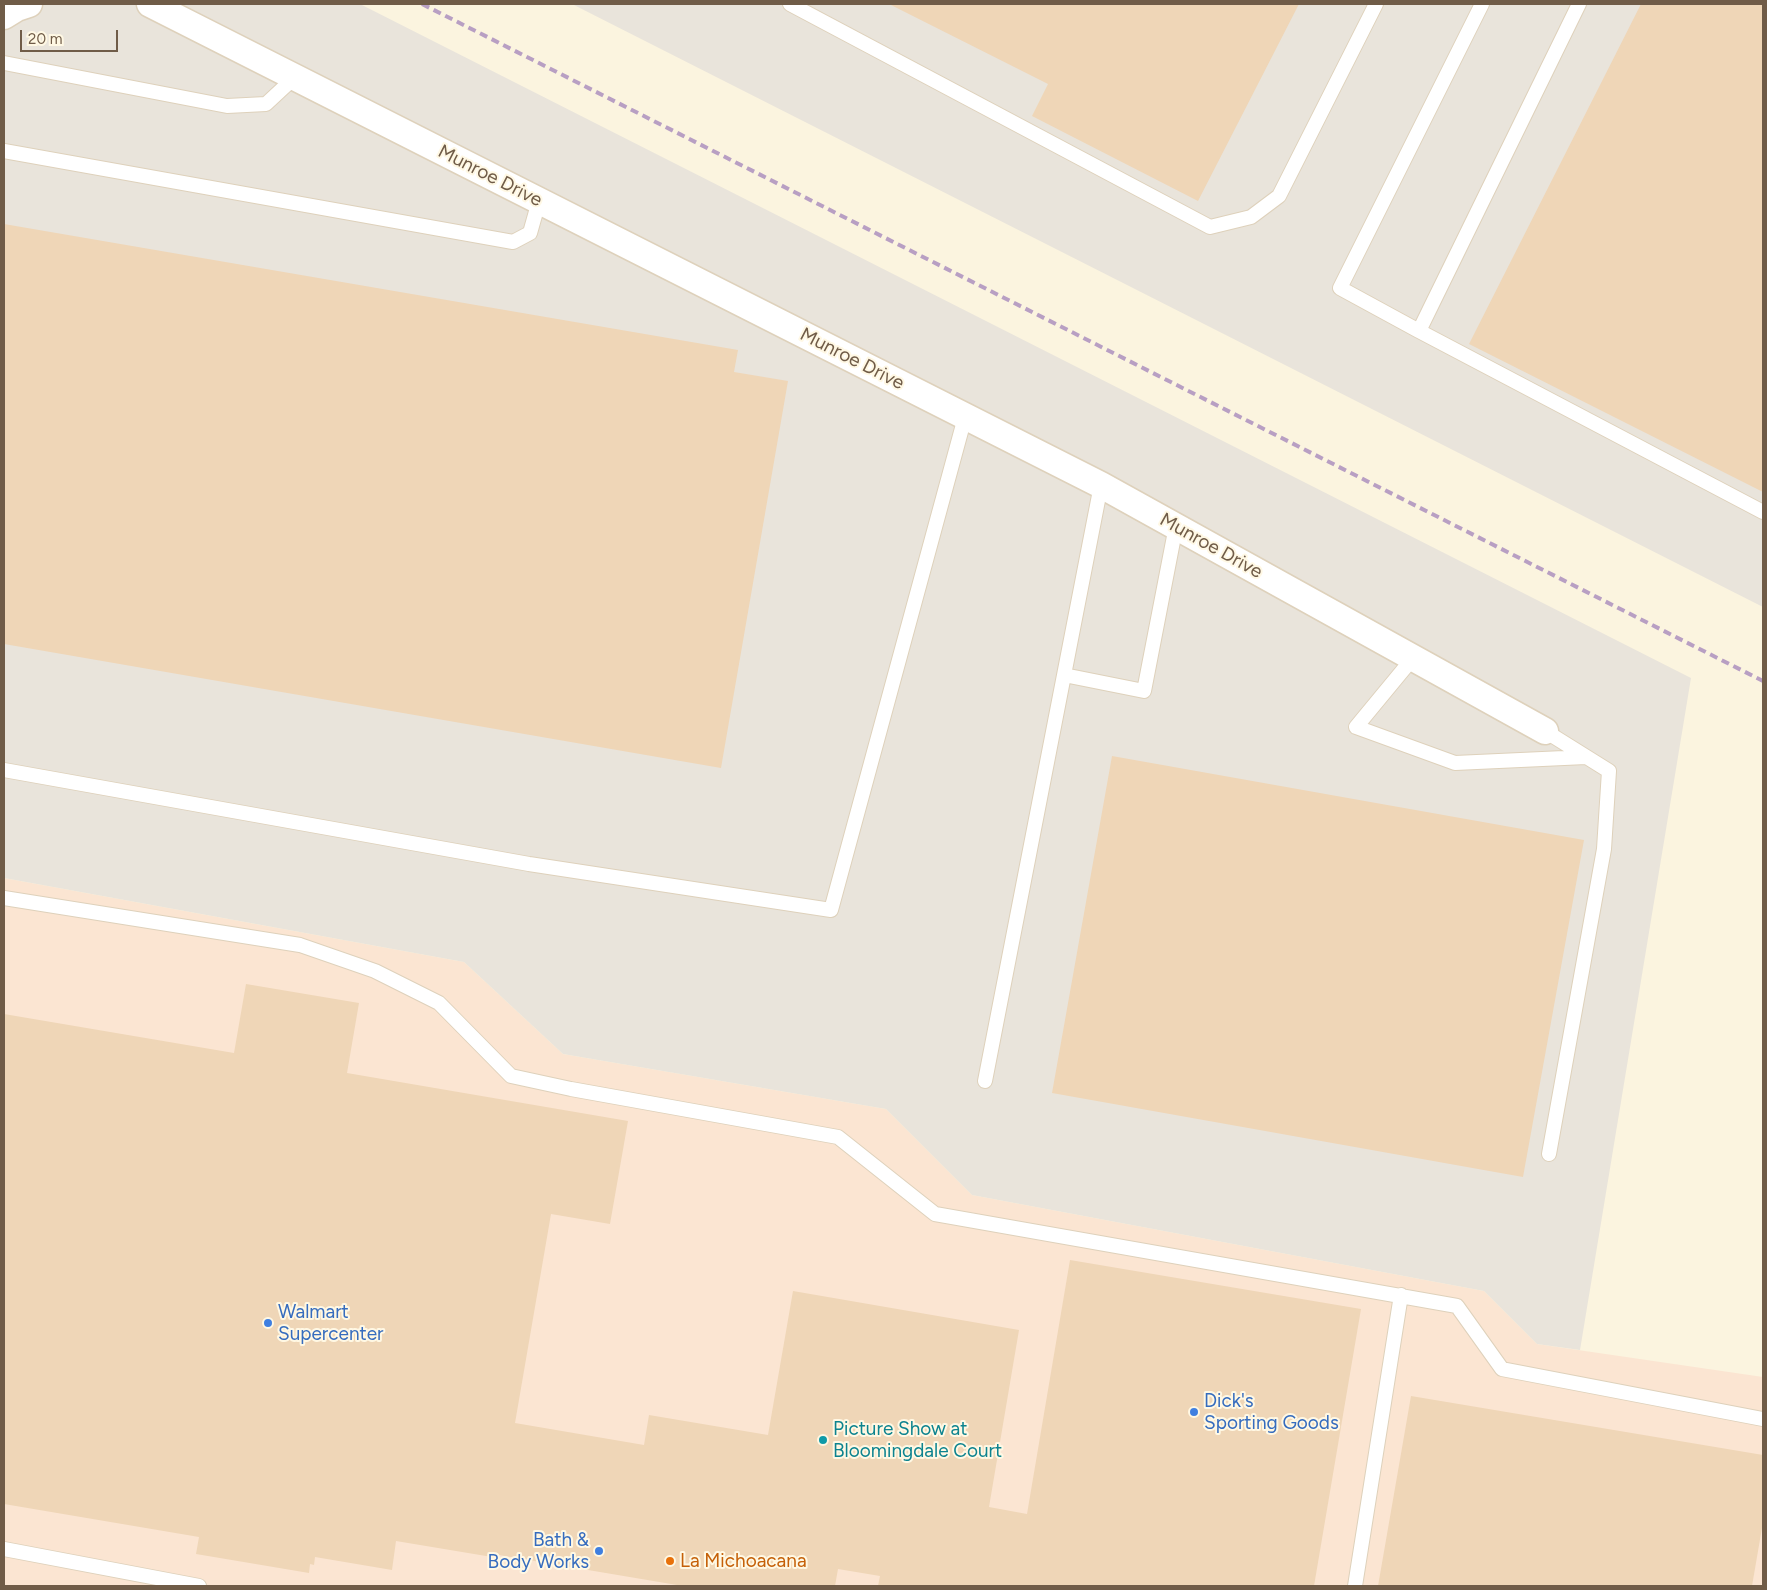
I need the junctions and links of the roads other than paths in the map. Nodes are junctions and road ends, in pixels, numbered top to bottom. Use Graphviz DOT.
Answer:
graph roads {
  1 [pos="30,4"];
  2 [pos="150,4"];
  3 [pos="790,4"];
  4 [pos="1376,4"];
  5 [pos="1482,4"];
  6 [pos="1579,4"];
  7 [pos="4,16"];
  8 [pos="4,63"];
  9 [pos="295,77"];
  10 [pos="4,151"];
  11 [pos="539,201"];
  12 [pos="1419,331"];
  13 [pos="965,417"];
  14 [pos="1101,485"];
  15 [pos="1763,512"];
  16 [pos="1176,526"];
  17 [pos="1413,658"];
  18 [pos="1064,675"];
  19 [pos="1545,730"];
  20 [pos="1586,757"];
  21 [pos="4,770"];
  22 [pos="4,898"];
  23 [pos="985,1081"];
  24 [pos="1549,1154"];
  25 [pos="1401,1295"];
  26 [pos="1763,1420"];
  27 [pos="4,1549"];
  28 [pos="199,1586"];
  29 [pos="1355,1586"];
  1 -- 7 [label="street"];
  2 -- 9 [label="street, Munroe Drive"];
  3 -- 4 [label="lane"];
  5 -- 12 [label="lane"];
  6 -- 12 [label="lane"];
  8 -- 9 [label="lane"];
  9 -- 11 [label="street, Munroe Drive"];
  10 -- 11 [label="lane"];
  11 -- 13 [label="street, Munroe Drive"];
  12 -- 15 [label="lane"];
  13 -- 14 [label="street, Munroe Drive"];
  13 -- 21 [label="lane"];
  14 -- 16 [label="street, Munroe Drive"];
  14 -- 18 [label="lane"];
  16 -- 17 [label="street, Munroe Drive"];
  16 -- 18 [label="lane"];
  17 -- 19 [label="street, Munroe Drive"];
  17 -- 20 [label="lane"];
  18 -- 23 [label="lane"];
  19 -- 20 [label="lane"];
  20 -- 24 [label="lane"];
  22 -- 25 [label="lane"];
  25 -- 26 [label="lane"];
  25 -- 29 [label="lane"];
  27 -- 28 [label="lane"];
}
